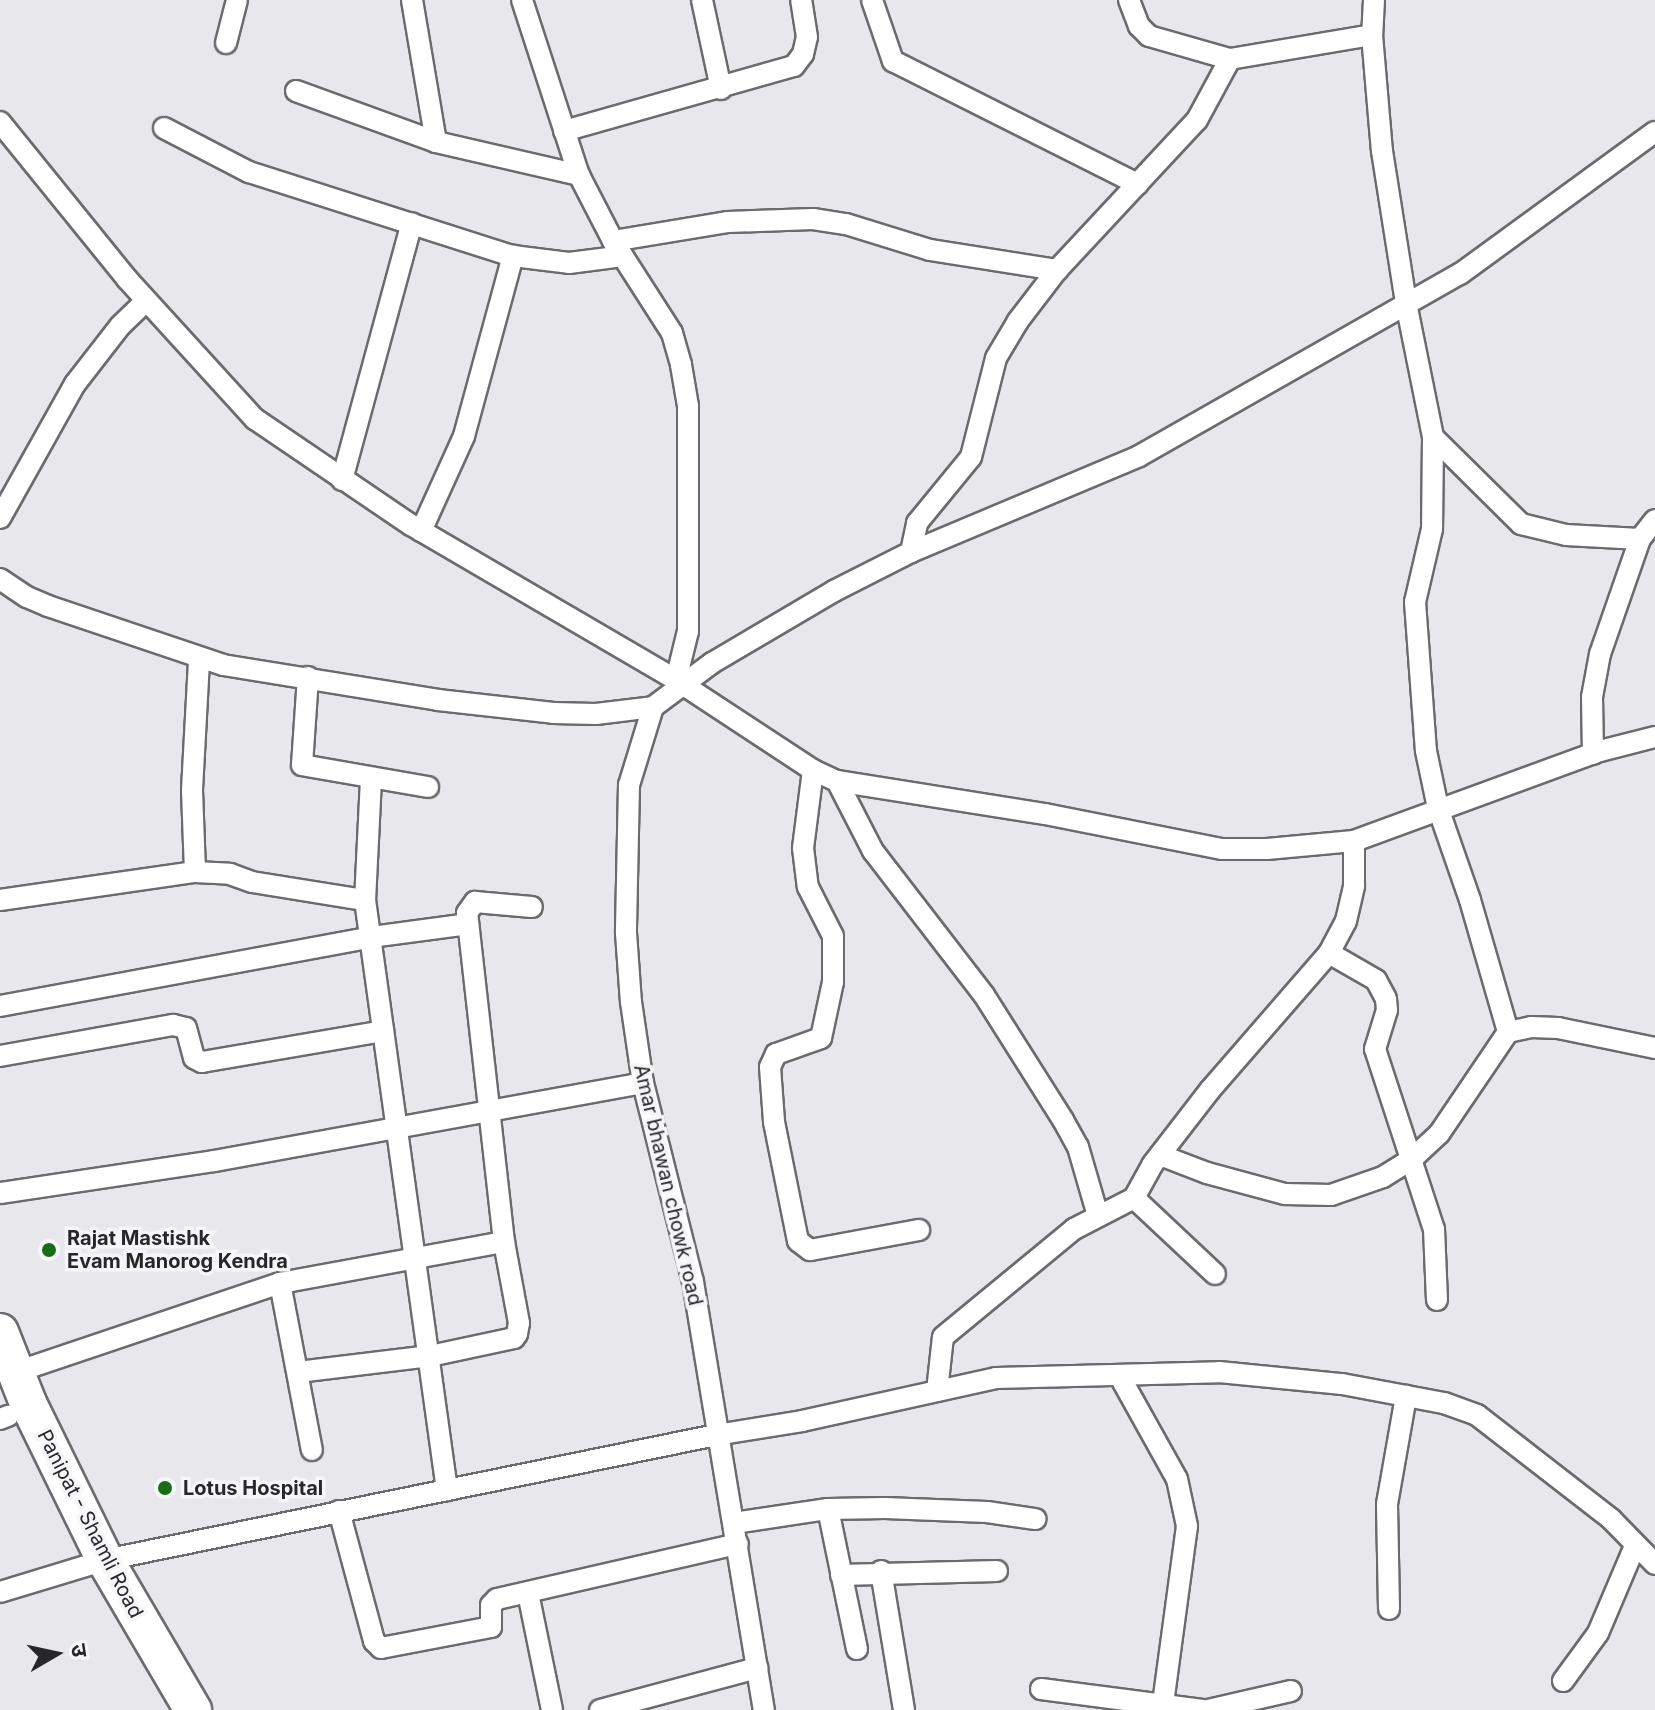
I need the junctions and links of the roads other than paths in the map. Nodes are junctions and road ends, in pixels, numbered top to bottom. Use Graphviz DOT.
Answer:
graph roads {
  1 [pos="237,0"];
  2 [pos="412,0"];
  3 [pos="522,0"];
  4 [pos="702,0"];
  5 [pos="801,0"];
  6 [pos="872,0"];
  7 [pos="1129,0"];
  8 [pos="1374,0"];
  9 [pos="1372,35"];
  10 [pos="226,43"];
  11 [pos="1230,59"];
  12 [pos="721,89"];
  13 [pos="296,91"];
  14 [pos="0,122"];
  15 [pos="164,128"];
  16 [pos="564,131"];
  17 [pos="1655,132"];
  18 [pos="436,142"];
  19 [pos="579,175"];
  20 [pos="1138,184"];
  21 [pos="412,223"];
  22 [pos="618,248"];
  23 [pos="513,256"];
  24 [pos="1057,270"];
  25 [pos="146,301"];
  26 [pos="1406,303"];
  27 [pos="1433,437"];
  28 [pos="342,480"];
  29 [pos="0,518"];
  30 [pos="1655,520"];
  31 [pos="421,531"];
  32 [pos="1640,539"];
  33 [pos="911,552"];
  34 [pos="2,584"];
  35 [pos="199,659"];
  36 [pos="308,677"];
  37 [pos="678,682"];
  38 [pos="653,707"];
  39 [pos="1655,737"];
  40 [pos="1593,754"];
  41 [pos="813,770"];
  42 [pos="371,779"];
  43 [pos="837,781"];
  44 [pos="428,787"];
  45 [pos="1438,808"];
  46 [pos="1354,841"];
  47 [pos="195,872"];
  48 [pos="0,900"];
  49 [pos="365,900"];
  50 [pos="532,907"];
  51 [pos="468,924"];
  52 [pos="371,937"];
  53 [pos="1329,953"];
  54 [pos="0,1006"];
  55 [pos="383,1031"];
  56 [pos="1508,1032"];
  57 [pos="1655,1048"];
  58 [pos="0,1056"];
  59 [pos="643,1083"];
  60 [pos="492,1110"];
  61 [pos="398,1125"];
  62 [pos="1160,1155"];
  63 [pos="1412,1159"];
  64 [pos="0,1193"];
  65 [pos="1134,1198"];
  66 [pos="1098,1216"];
  67 [pos="919,1230"];
  68 [pos="504,1242"];
  69 [pos="417,1258"];
  70 [pos="1215,1274"];
  71 [pos="280,1283"];
  72 [pos="1437,1300"];
  73 [pos="0,1332"];
  74 [pos="430,1356"];
  75 [pos="298,1372"];
  76 [pos="1119,1375"];
  77 [pos="937,1391"];
  78 [pos="1406,1396"];
  79 [pos="6,1401"];
  80 [pos="716,1435"];
  81 [pos="312,1450"];
  82 [pos="447,1490"];
  83 [pos="828,1509"];
  84 [pos="339,1511"];
  85 [pos="1035,1519"];
  86 [pos="734,1523"];
  87 [pos="738,1544"];
  88 [pos="1635,1546"];
  89 [pos="94,1564"];
  90 [pos="1655,1564"];
  91 [pos="881,1571"];
  92 [pos="997,1571"];
  93 [pos="841,1575"];
  94 [pos="0,1592"];
  95 [pos="528,1593"];
  96 [pos="1389,1609"];
  97 [pos="857,1649"];
  98 [pos="757,1668"];
  99 [pos="1563,1681"];
  100 [pos="1041,1689"];
  101 [pos="1291,1691"];
  102 [pos="1163,1707"];
  103 [pos="163,1710"];
  104 [pos="193,1710"];
  105 [pos="552,1710"];
  106 [pos="605,1710"];
  107 [pos="764,1710"];
  108 [pos="904,1710"];
  109 [pos="1205,1710"];
  1 -- 10 [label="street"];
  2 -- 18 [label="street"];
  3 -- 16 [label="street"];
  4 -- 12 [label="street"];
  5 -- 12 [label="street"];
  6 -- 20 [label="street"];
  7 -- 11 [label="street"];
  8 -- 9 [label="street"];
  9 -- 11 [label="street"];
  9 -- 26 [label="street"];
  11 -- 20 [label="street"];
  12 -- 16 [label="street"];
  13 -- 18 [label="street"];
  14 -- 25 [label="street"];
  15 -- 21 [label="street"];
  16 -- 19 [label="street"];
  17 -- 26 [label="street"];
  18 -- 19 [label="street"];
  19 -- 22 [label="street"];
  20 -- 24 [label="street"];
  21 -- 23 [label="street"];
  21 -- 28 [label="street"];
  22 -- 23 [label="street"];
  22 -- 24 [label="street"];
  22 -- 37 [label="street"];
  23 -- 31 [label="street"];
  24 -- 33 [label="street"];
  25 -- 28 [label="street"];
  25 -- 29 [label="street"];
  26 -- 27 [label="street"];
  26 -- 33 [label="street"];
  27 -- 32 [label="street"];
  27 -- 45 [label="street"];
  28 -- 31 [label="street"];
  30 -- 32 [label="street"];
  31 -- 37 [label="street"];
  32 -- 40 [label="street"];
  33 -- 37 [label="street"];
  34 -- 35 [label="street"];
  35 -- 36 [label="street"];
  35 -- 47 [label="street"];
  36 -- 38 [label="street"];
  36 -- 42 [label="street"];
  37 -- 38 [label="street"];
  37 -- 41 [label="street"];
  38 -- 59 [label="street, Amar bhawan chowk road"];
  39 -- 40 [label="street"];
  40 -- 45 [label="street"];
  41 -- 43 [label="street"];
  41 -- 67 [label="street"];
  42 -- 44 [label="street"];
  42 -- 49 [label="street"];
  43 -- 46 [label="street"];
  43 -- 66 [label="street"];
  45 -- 46 [label="street"];
  45 -- 56 [label="street"];
  46 -- 53 [label="street"];
  47 -- 48 [label="street"];
  47 -- 49 [label="street"];
  49 -- 52 [label="street"];
  50 -- 51 [label="street"];
  51 -- 52 [label="street"];
  51 -- 60 [label="street"];
  52 -- 54 [label="street"];
  52 -- 55 [label="street"];
  53 -- 62 [label="street"];
  53 -- 63 [label="street"];
  55 -- 58 [label="street"];
  55 -- 61 [label="street"];
  56 -- 57 [label="street"];
  56 -- 63 [label="street"];
  59 -- 60 [label="street"];
  59 -- 80 [label="street, Amar bhawan chowk road"];
  60 -- 61 [label="street"];
  60 -- 68 [label="street"];
  61 -- 64 [label="street"];
  61 -- 69 [label="street"];
  62 -- 63 [label="street"];
  62 -- 65 [label="street"];
  63 -- 72 [label="street"];
  65 -- 66 [label="street"];
  65 -- 70 [label="street"];
  66 -- 77 [label="street"];
  68 -- 69 [label="street"];
  68 -- 74 [label="street"];
  69 -- 71 [label="street"];
  69 -- 74 [label="street"];
  71 -- 75 [label="street"];
  71 -- 79 [label="street"];
  73 -- 79 [label="highway, Panipat - Shamli Road"];
  74 -- 75 [label="street"];
  74 -- 82 [label="street"];
  75 -- 81 [label="street"];
  76 -- 77 [label="street"];
  76 -- 78 [label="street"];
  76 -- 102 [label="street"];
  77 -- 80 [label="street"];
  78 -- 88 [label="street"];
  78 -- 96 [label="street"];
  79 -- 89 [label="highway, Panipat - Shamli Road"];
  80 -- 82 [label="street"];
  80 -- 86 [label="street, Amar bhawan chowk road"];
  82 -- 84 [label="street"];
  83 -- 85 [label="street"];
  83 -- 86 [label="street"];
  83 -- 93 [label="street"];
  84 -- 89 [label="street"];
  84 -- 95 [label="street"];
  86 -- 87 [label="street, Amar bhawan chowk road"];
  87 -- 95 [label="street"];
  87 -- 98 [label="street, Amar bhawan chowk road"];
  88 -- 90 [label="street"];
  88 -- 99 [label="street"];
  89 -- 94 [label="street"];
  89 -- 103 [label="highway, Panipat - Shamli Road"];
  89 -- 104 [label="highway, Panipat - Shamli Road"];
  91 -- 92 [label="street"];
  91 -- 93 [label="street"];
  91 -- 108 [label="street"];
  93 -- 97 [label="street"];
  95 -- 105 [label="street"];
  98 -- 106 [label="street"];
  98 -- 107 [label="street, Amar bhawan chowk road"];
  100 -- 102 [label="street"];
  101 -- 109 [label="street"];
  102 -- 109 [label="street"];
}
